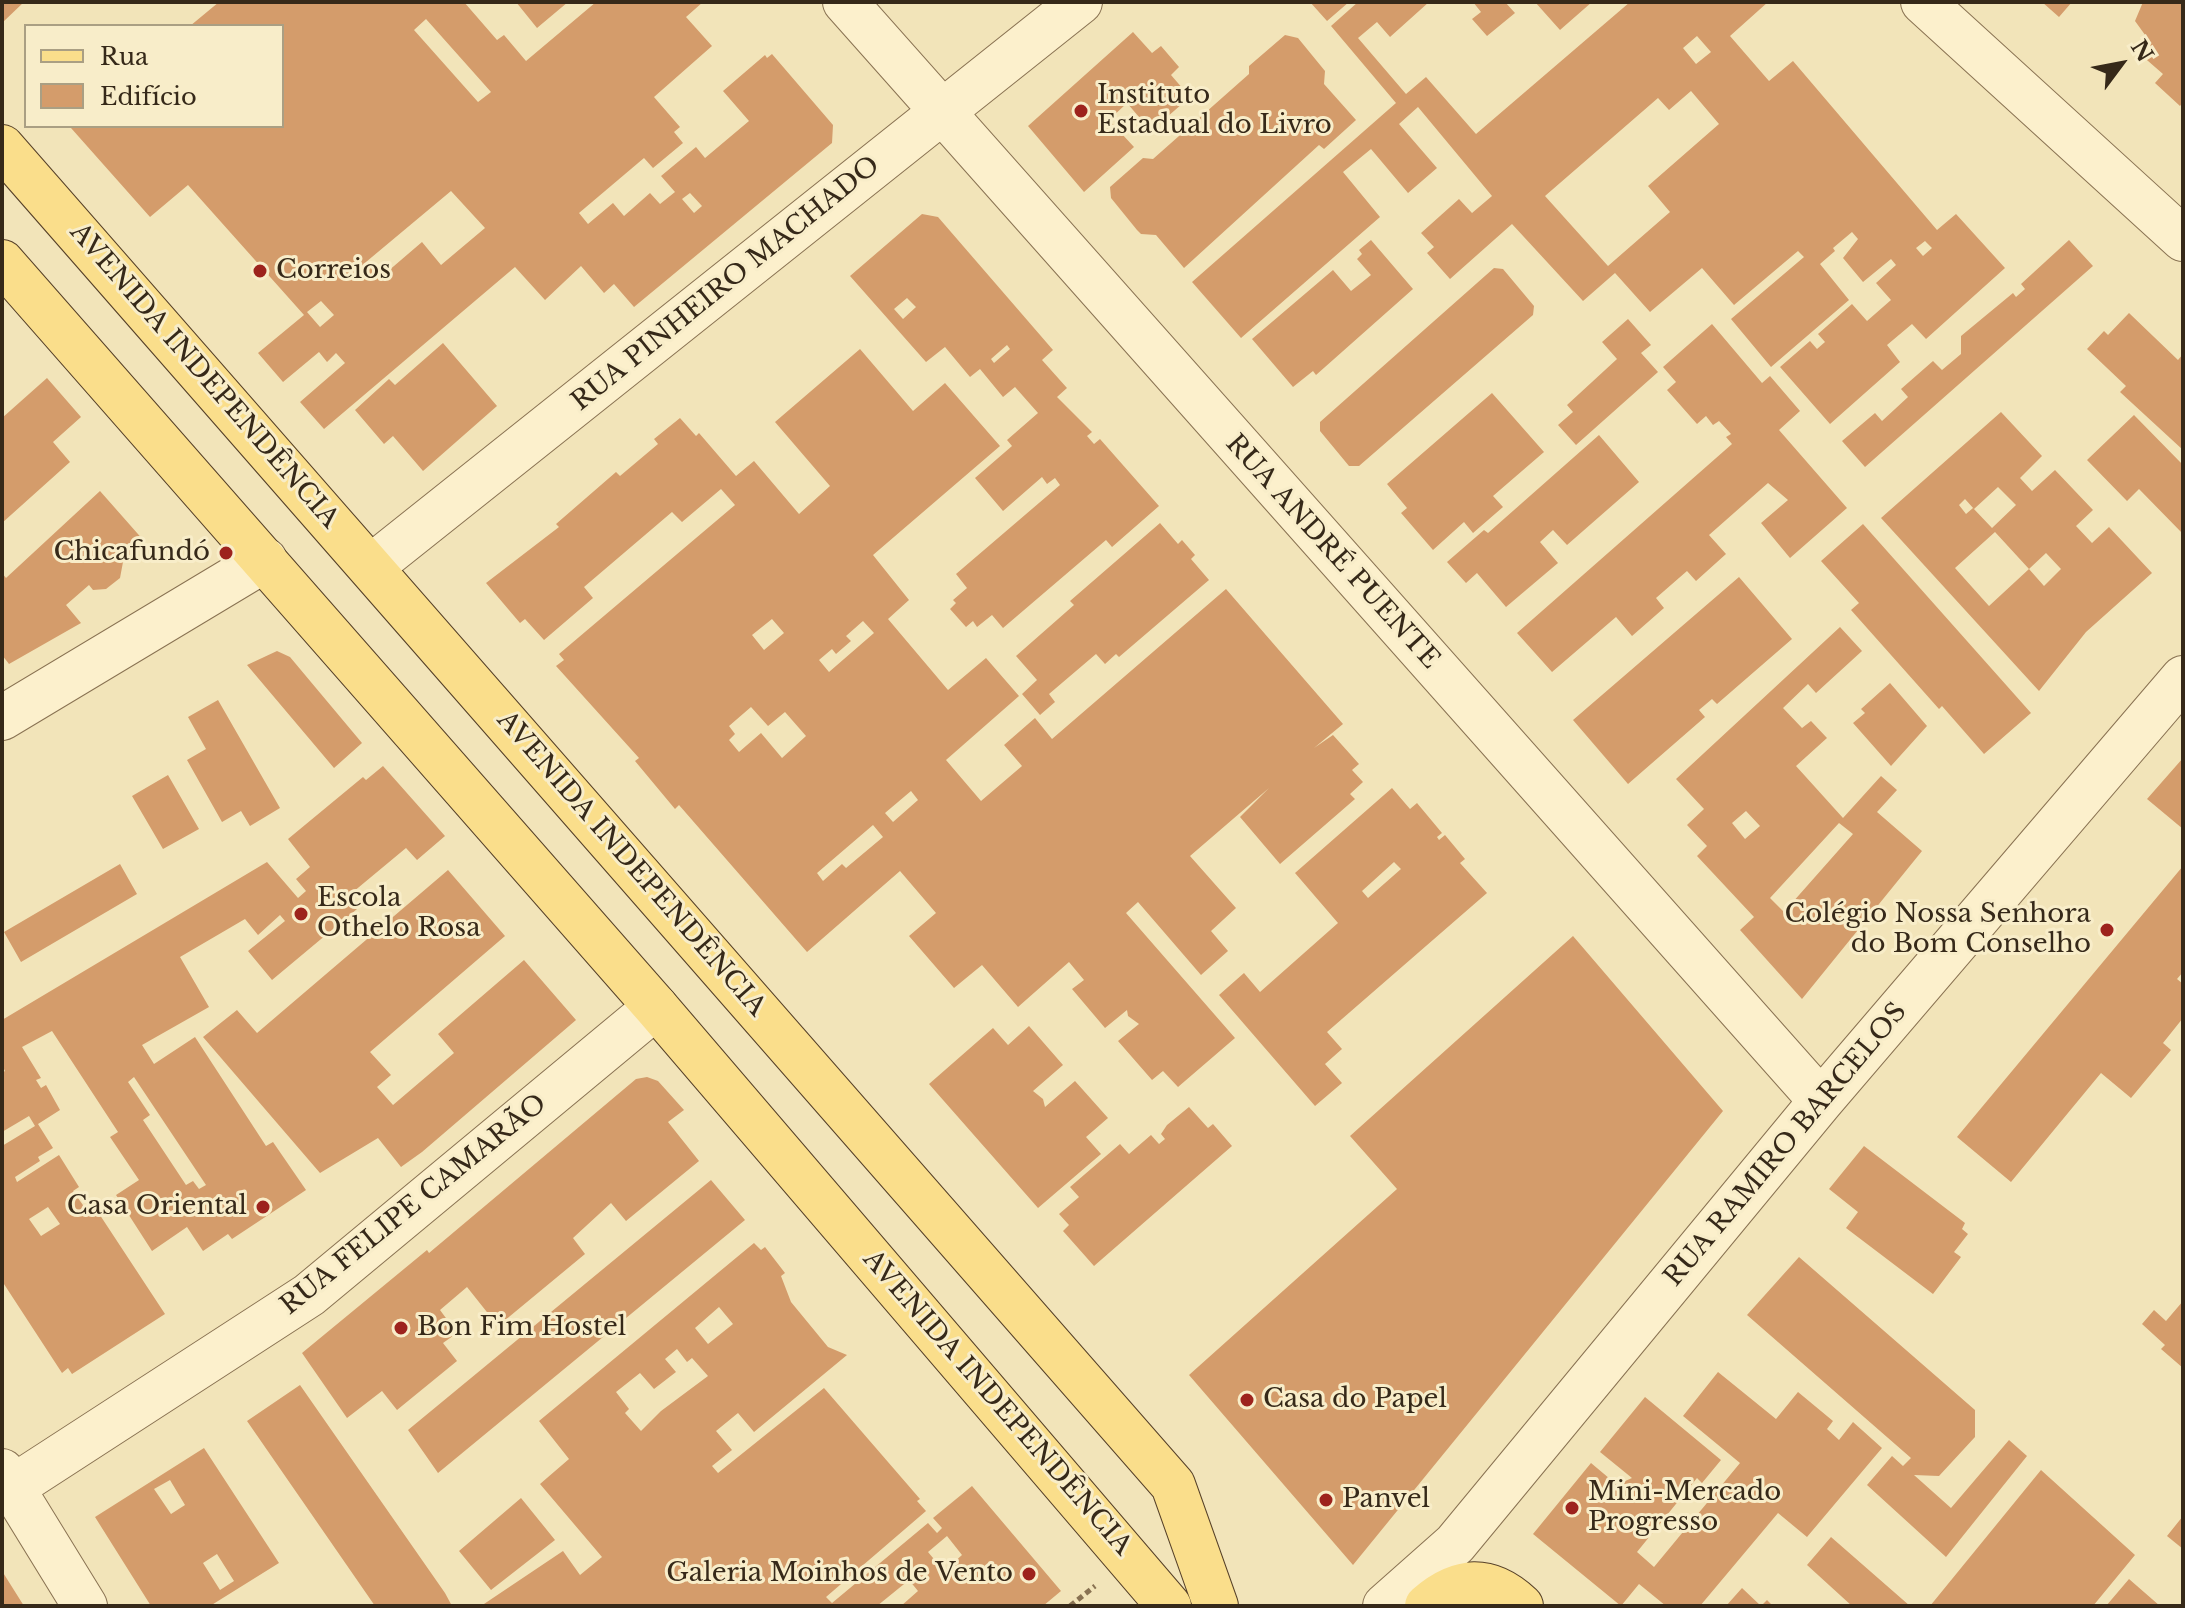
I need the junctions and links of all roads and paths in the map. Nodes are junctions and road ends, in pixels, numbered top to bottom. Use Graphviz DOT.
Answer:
graph roads {
  1 [pos="845,2"];
  2 [pos="1080,2"];
  3 [pos="1923,2"];
  4 [pos="941,113"];
  5 [pos="2,147"];
  6 [pos="2183,239"];
  7 [pos="2,262"];
  8 [pos="265,560"];
  9 [pos="372,566"];
  10 [pos="2183,678"];
  11 [pos="2,718"];
  12 [pos="656,1007"];
  13 [pos="1821,1101"];
  14 [pos="5,1484"];
  15 [pos="1455,1544"];
  16 [pos="1514,1599"];
  17 [pos="85,1606"];
  18 [pos="1169,1606"];
  19 [pos="1216,1606"];
  20 [pos="1385,1606"];
  21 [pos="1427,1606"];
  1 -- 4 [label="street, RUA ANDRÉ PUENTE"];
  2 -- 4 [label="street, RUA PINHEIRO MACHADO"];
  3 -- 6 [label="street"];
  4 -- 9 [label="street, RUA PINHEIRO MACHADO"];
  4 -- 13 [label="street, RUA ANDRÉ PUENTE"];
  5 -- 9 [label="main road, AVENIDA INDEPENDÊNCIA"];
  7 -- 8 [label="main road, AVENIDA INDEPENDÊNCIA"];
  8 -- 11 [label="street"];
  8 -- 12 [label="main road, AVENIDA INDEPENDÊNCIA"];
  9 -- 19 [label="main road, AVENIDA INDEPENDÊNCIA"];
  10 -- 13 [label="street, RUA RAMIRO BARCELOS"];
  12 -- 14 [label="street, RUA FELIPE CAMARÃO"];
  12 -- 18 [label="main road, AVENIDA INDEPENDÊNCIA"];
  13 -- 15 [label="street, RUA RAMIRO BARCELOS"];
  14 -- 17 [label="street"];
  15 -- 16 [label="street"];
  15 -- 20 [label="street, RUA RAMIRO BARCELOS"];
  16 -- 21 [label="main road"];
}
